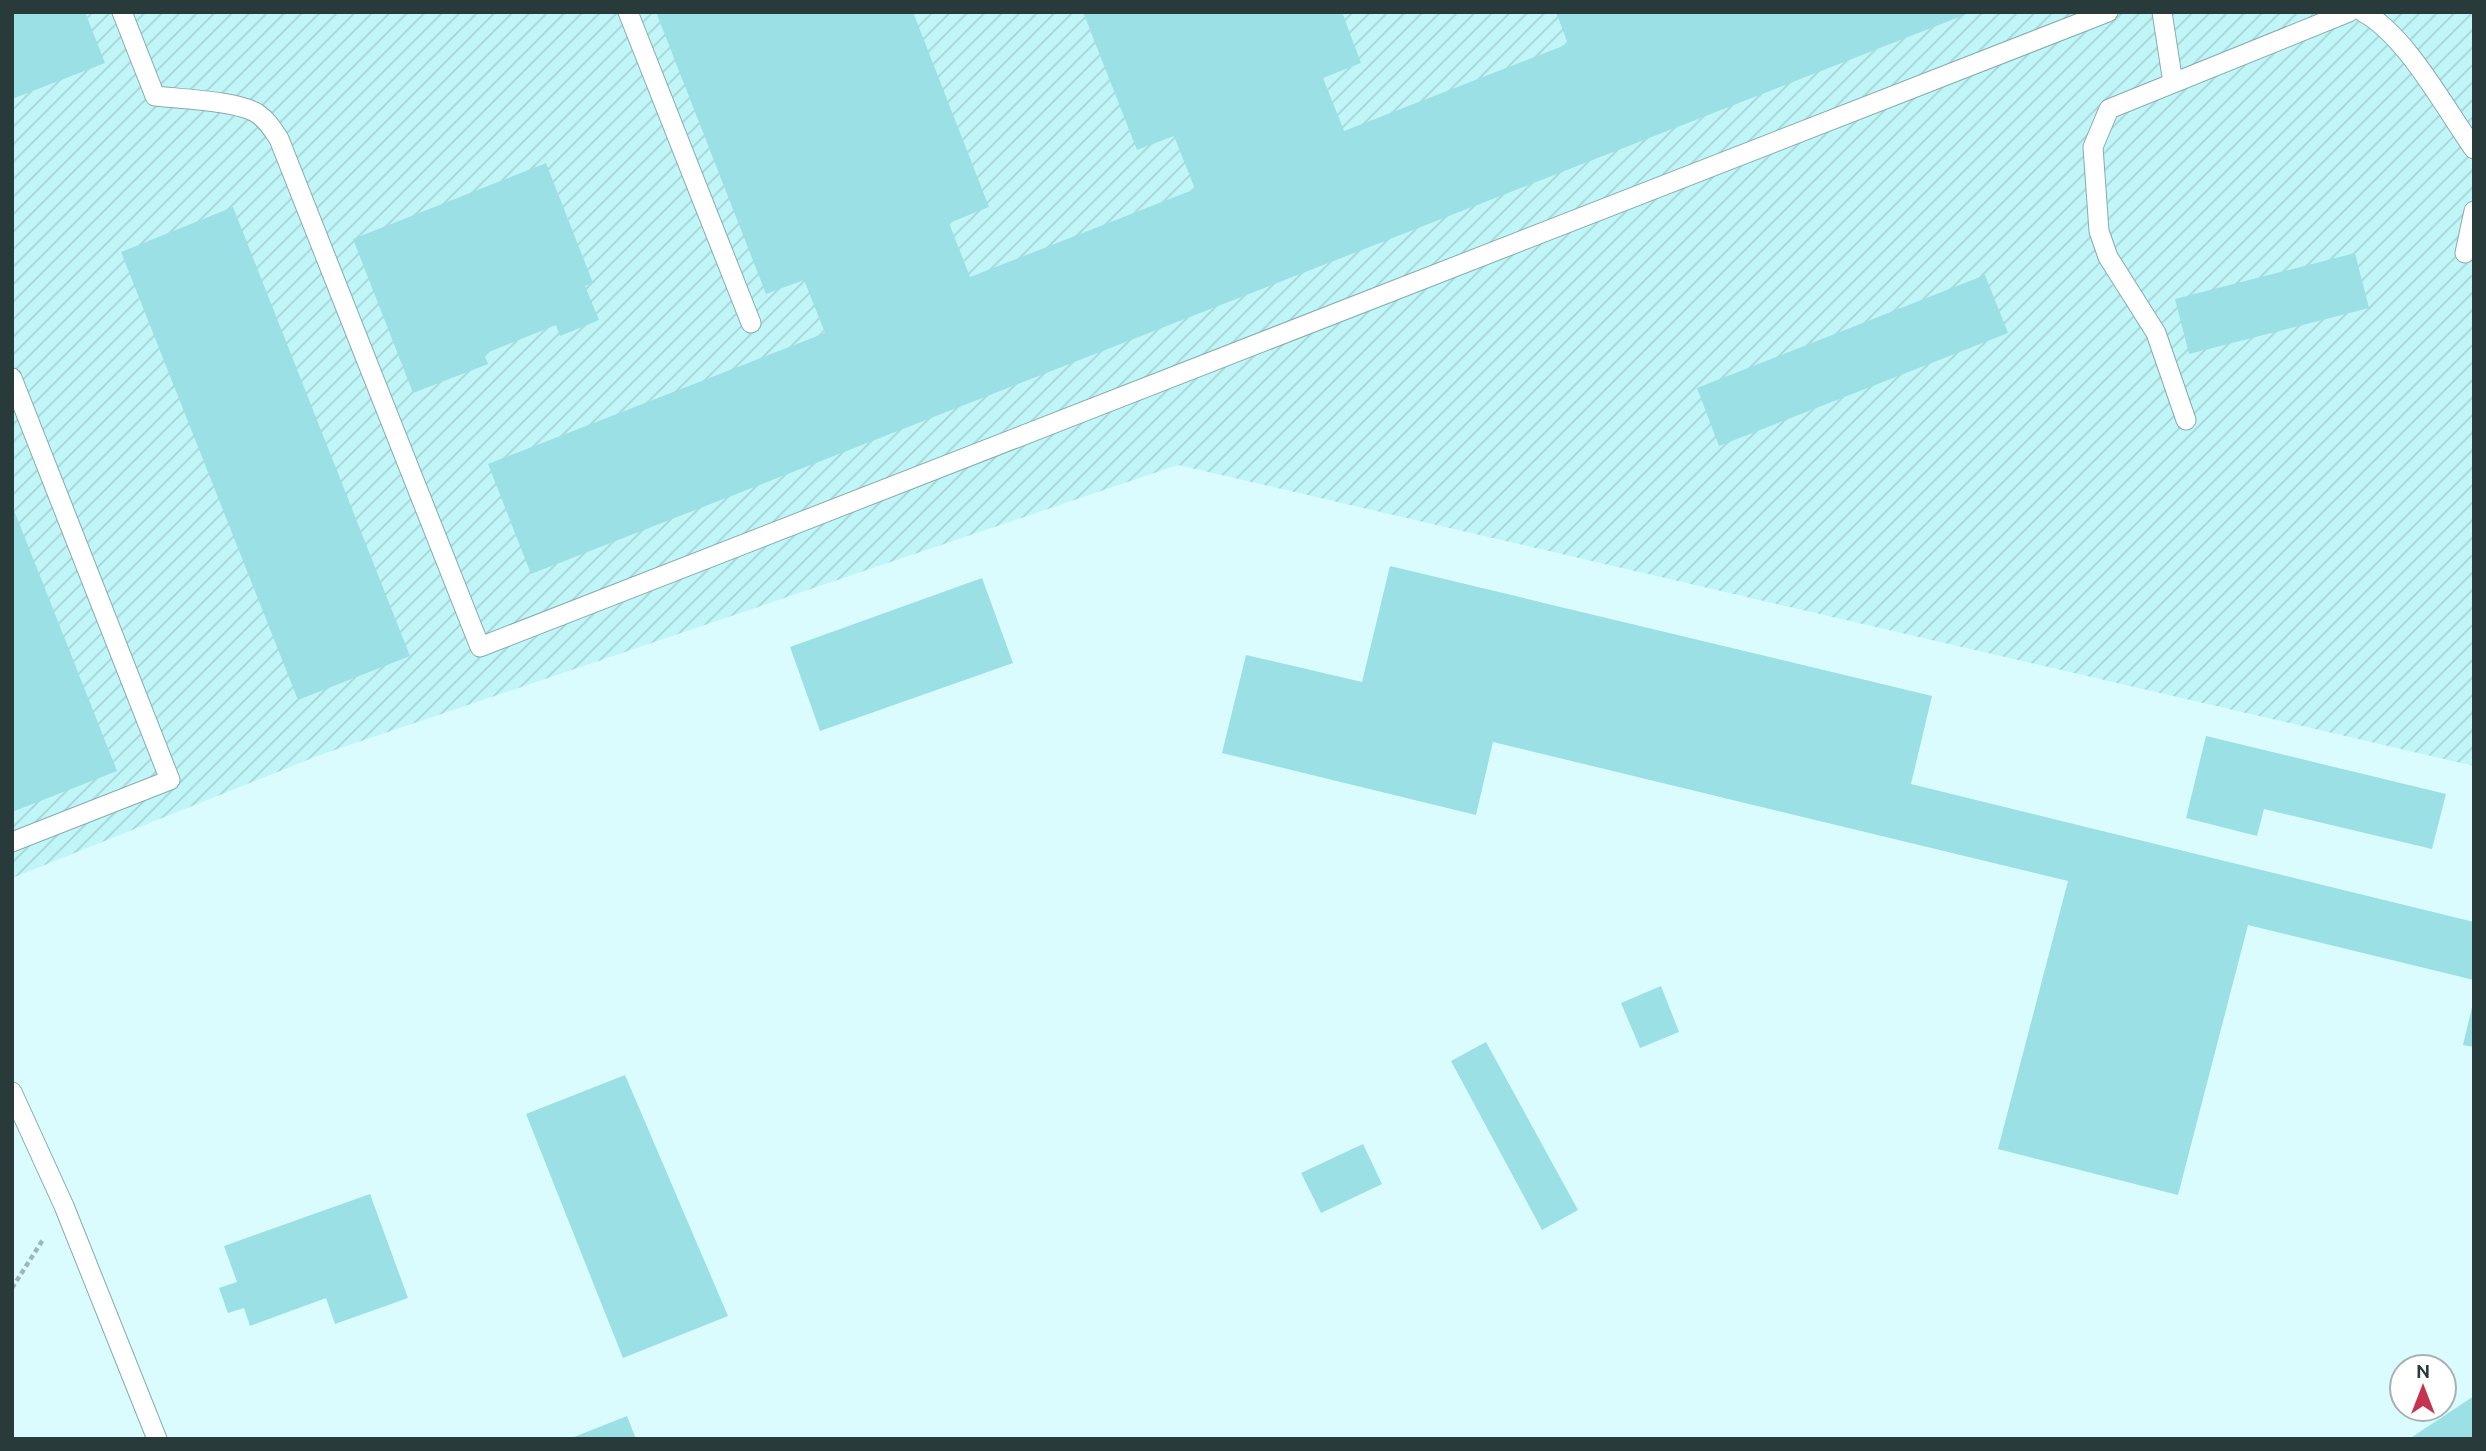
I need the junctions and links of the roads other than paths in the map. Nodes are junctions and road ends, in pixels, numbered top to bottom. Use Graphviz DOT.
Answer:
graph roads {
  1 [pos="122,12"];
  2 [pos="628,12"];
  3 [pos="2108,12"];
  4 [pos="2162,12"];
  5 [pos="2349,12"];
  6 [pos="2363,12"];
  7 [pos="2173,83"];
  8 [pos="2474,149"];
  9 [pos="2474,211"];
  10 [pos="2465,253"];
  11 [pos="751,323"];
  12 [pos="12,378"];
  13 [pos="2186,420"];
  14 [pos="12,842"];
  15 [pos="12,1092"];
  16 [pos="158,1439"];
  1 -- 3 [label="lane"];
  2 -- 11 [label="lane"];
  4 -- 7 [label="lane"];
  5 -- 7 [label="lane"];
  6 -- 8 [label="lane"];
  7 -- 13 [label="lane"];
  9 -- 10 [label="lane"];
  12 -- 14 [label="lane"];
  15 -- 16 [label="lane"];
}
